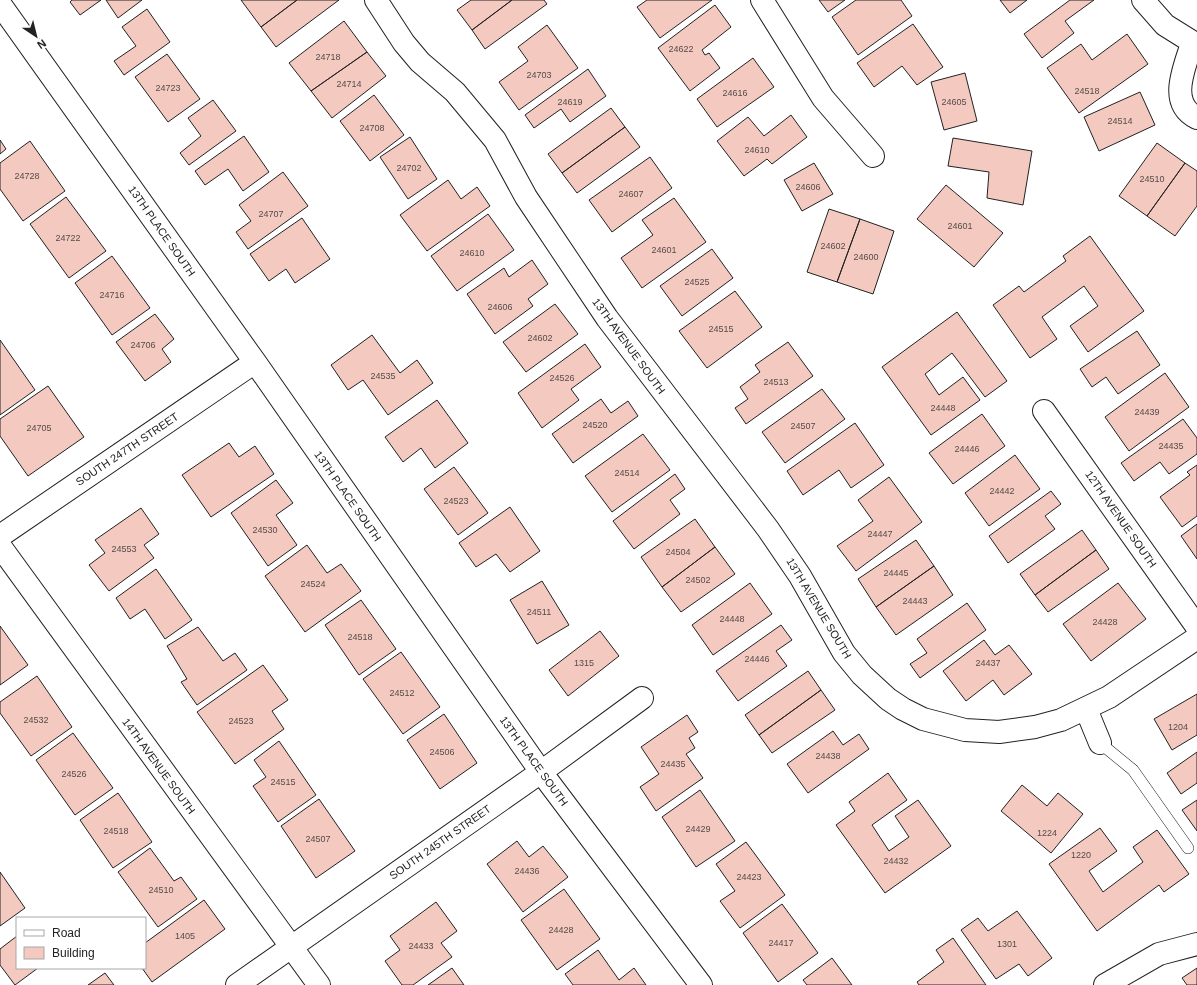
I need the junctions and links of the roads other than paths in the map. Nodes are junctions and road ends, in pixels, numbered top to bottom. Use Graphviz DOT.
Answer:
graph roads {
  1 [pos="376,0"];
  2 [pos="762,0"];
  3 [pos="1143,0"];
  4 [pos="0,4"];
  5 [pos="1194,44"];
  6 [pos="1197,118"];
  7 [pos="873,156"];
  8 [pos="255,362"];
  9 [pos="1044,411"];
  10 [pos="0,536"];
  11 [pos="0,546"];
  12 [pos="1197,627"];
  13 [pos="1197,638"];
  14 [pos="642,698"];
  15 [pos="1086,709"];
  16 [pos="1100,743"];
  17 [pos="540,772"];
  18 [pos="1188,848"];
  19 [pos="1197,944"];
  20 [pos="291,947"];
  21 [pos="237,985"];
  22 [pos="319,985"];
  23 [pos="701,985"];
  24 [pos="1105,985"];
  1 -- 15 [label="street, 13TH AVENUE SOUTH"];
  2 -- 7 [label="street"];
  3 -- 5 [label="street"];
  4 -- 8 [label="street, 13TH PLACE SOUTH"];
  5 -- 6 [label="street"];
  8 -- 10 [label="street, SOUTH 247TH STREET"];
  8 -- 17 [label="street, 13TH PLACE SOUTH"];
  9 -- 12 [label="street, 12TH AVENUE SOUTH"];
  11 -- 20 [label="street, 14TH AVENUE SOUTH"];
  13 -- 15 [label="street, 13TH AVENUE SOUTH"];
  14 -- 17 [label="street, SOUTH 245TH STREET"];
  15 -- 16 [label="street"];
  16 -- 18 [label="lane"];
  17 -- 20 [label="street, SOUTH 245TH STREET"];
  17 -- 23 [label="street, 13TH PLACE SOUTH"];
  19 -- 24 [label="street"];
  20 -- 21 [label="street, SOUTH 245TH STREET"];
  20 -- 22 [label="street, 14TH AVENUE SOUTH"];
}
